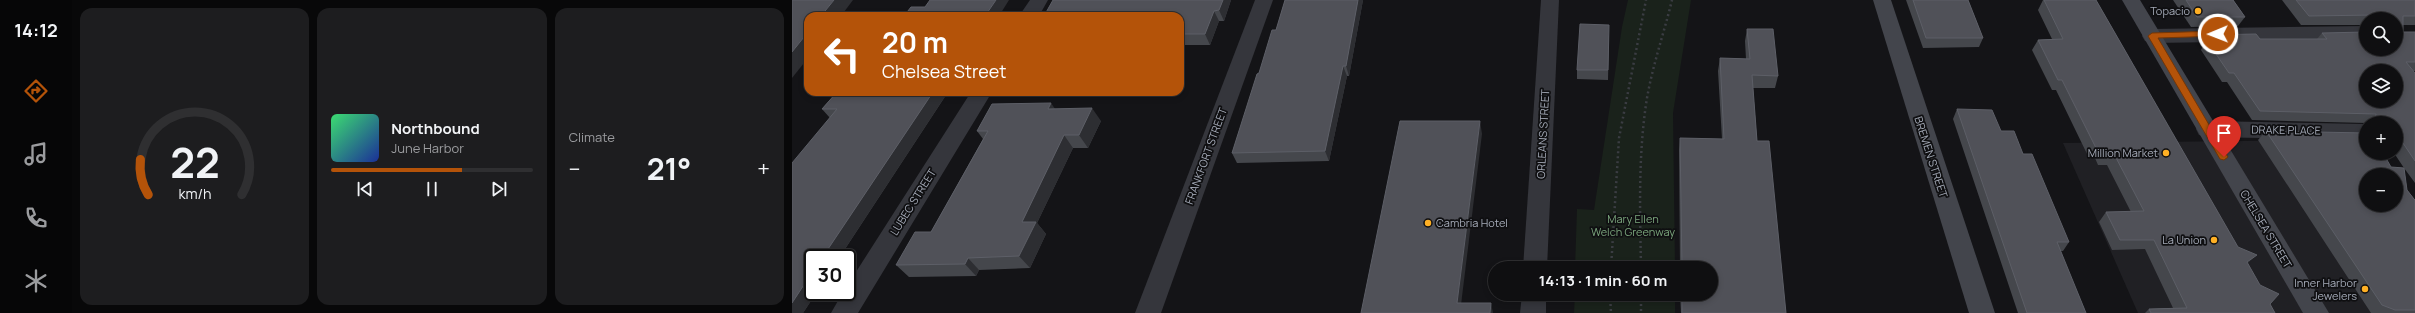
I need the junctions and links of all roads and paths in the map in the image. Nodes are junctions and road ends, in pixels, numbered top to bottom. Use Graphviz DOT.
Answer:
graph roads {
  1 [pos="1039,0"];
  2 [pos="1264,0"];
  3 [pos="1550,0"];
  4 [pos="1646,0"];
  5 [pos="1672,0"];
  6 [pos="1882,0"];
  7 [pos="2131,0"];
  8 [pos="1032,12"];
  9 [pos="2359,33"];
  10 [pos="2152,36"];
  11 [pos="980,96"];
  12 [pos="2207,129"];
  13 [pos="2359,132"];
  14 [pos="1535,261"];
  15 [pos="1611,261"];
  16 [pos="1641,261"];
  17 [pos="1534,301"];
  18 [pos="1611,301"];
  19 [pos="1641,301"];
  20 [pos="844,313"];
  21 [pos="1148,313"];
  22 [pos="1533,313"];
  23 [pos="1612,313"];
  24 [pos="1641,313"];
  25 [pos="1982,313"];
  26 [pos="2316,313"];
  1 -- 8 [label="street"];
  2 -- 21 [label="street, FRANKFORT STREET"];
  3 -- 14 [label="street, ORLEANS STREET"];
  4 -- 15 [label="path"];
  5 -- 16 [label="path"];
  6 -- 25 [label="main road, BREMEN STREET"];
  7 -- 10 [label="main road, CHELSEA STREET"];
  9 -- 10 [label="street"];
  10 -- 12 [label="main road, CHELSEA STREET"];
  11 -- 20 [label="street, LUBEC STREET"];
  12 -- 13 [label="street, DRAKE PLACE"];
  12 -- 26 [label="main road, CHELSEA STREET"];
  17 -- 22 [label="street"];
  18 -- 23 [label="path"];
  19 -- 24 [label="path"];
}
